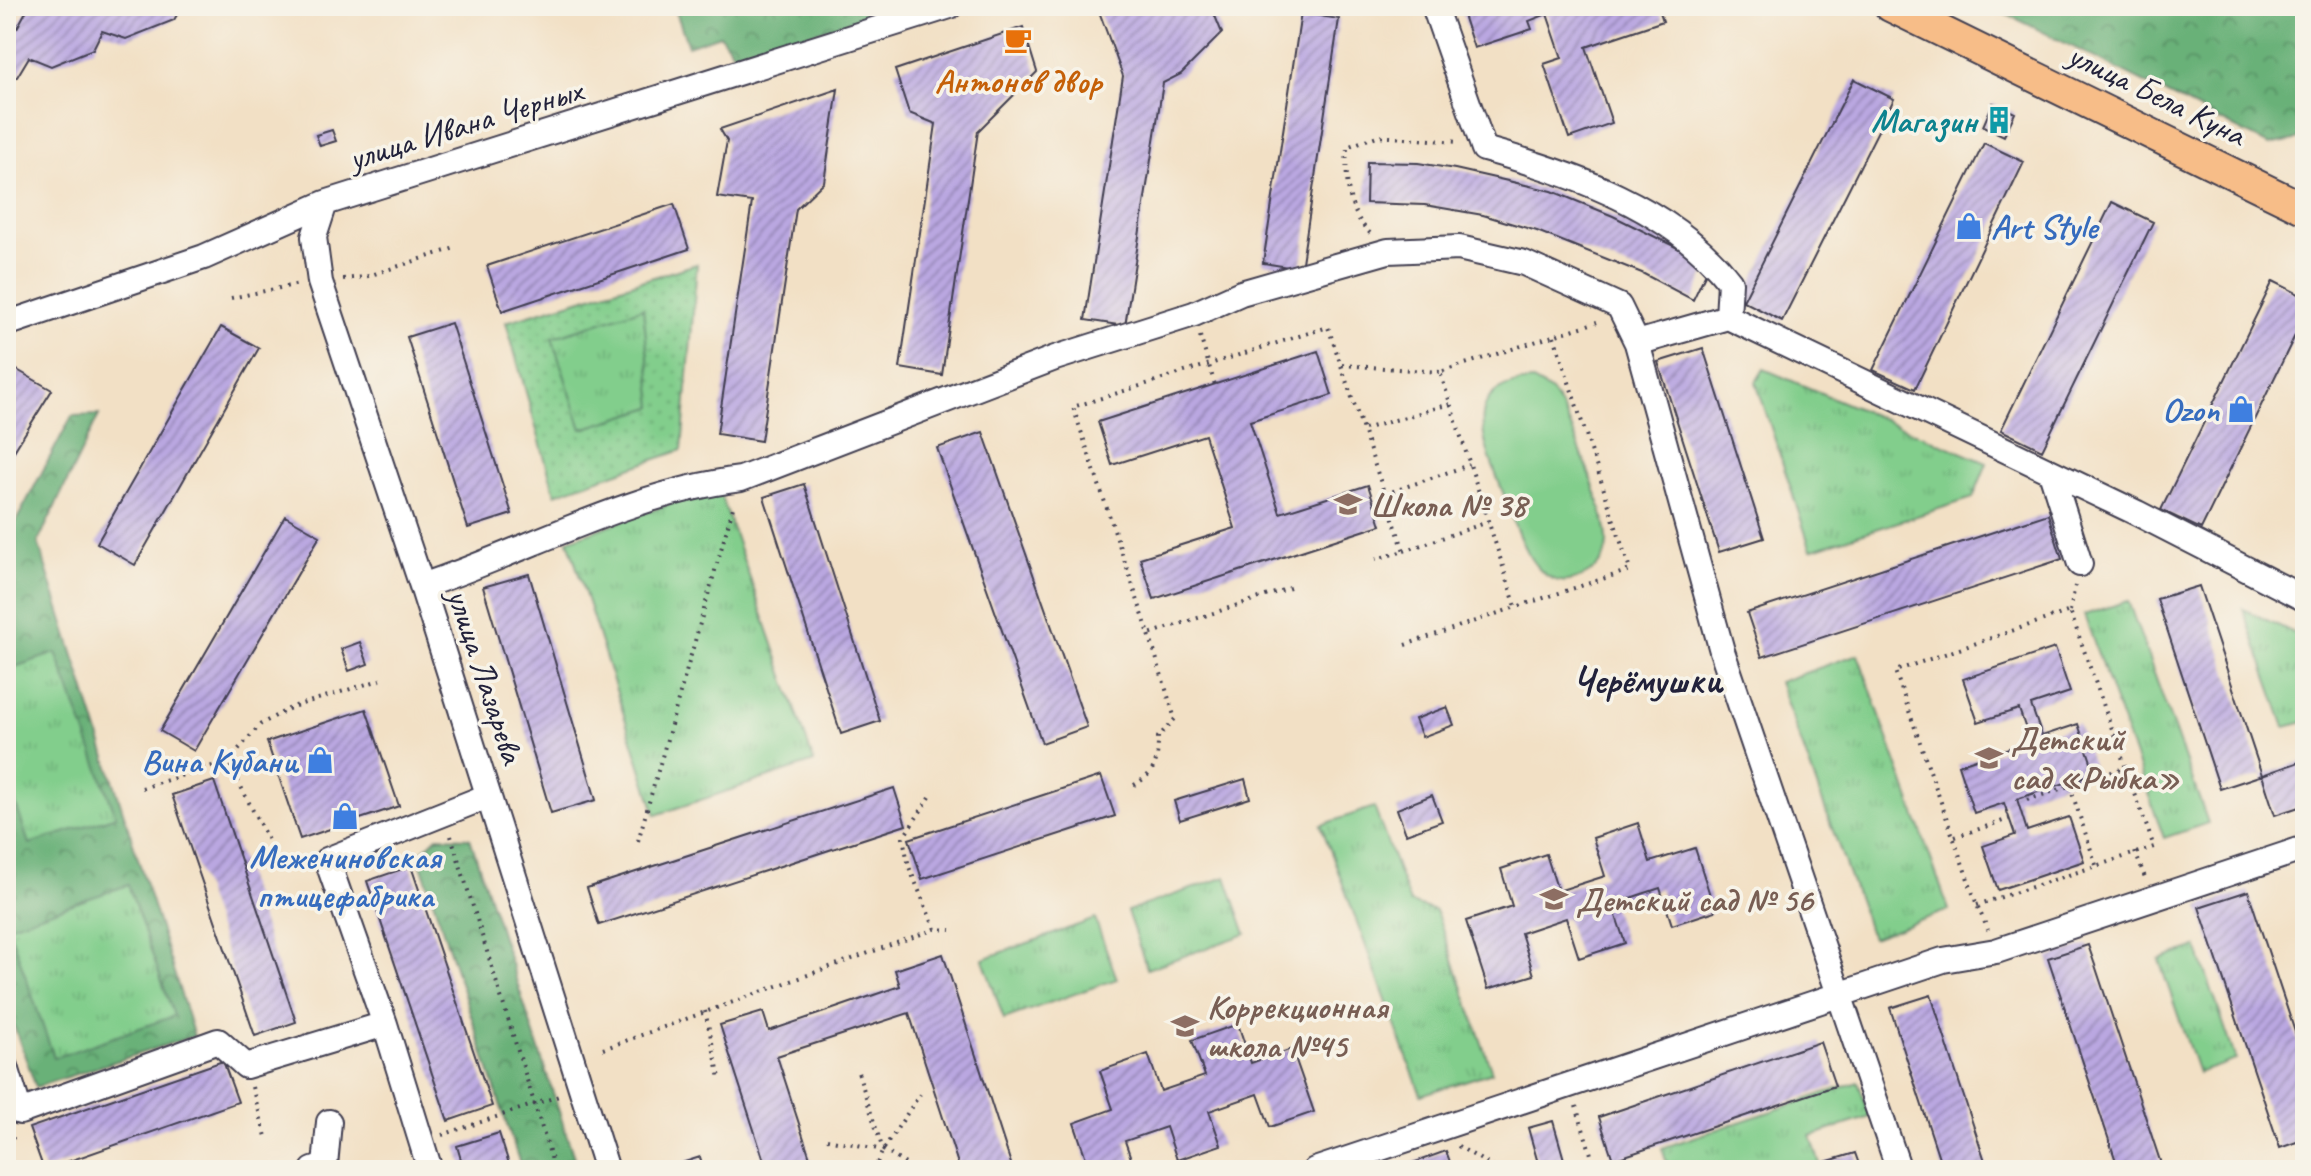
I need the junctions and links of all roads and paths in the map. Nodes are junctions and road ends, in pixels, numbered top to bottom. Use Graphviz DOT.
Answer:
graph roads {
  1 [pos="950,6"];
  2 [pos="1434,6"];
  3 [pos="1890,6"];
  4 [pos="1484,149"];
  5 [pos="325,203"];
  6 [pos="2305,209"];
  7 [pos="1388,251"];
  8 [pos="1194,314"];
  9 [pos="1728,317"];
  10 [pos="1599,321"];
  11 [pos="6,324"];
  12 [pos="1554,336"];
  13 [pos="1637,343"];
  14 [pos="1208,363"];
  15 [pos="1342,365"];
  16 [pos="1440,372"];
  17 [pos="1215,385"];
  18 [pos="1450,404"];
  19 [pos="1363,429"];
  20 [pos="1469,465"];
  21 [pos="2051,472"];
  22 [pos="741,479"];
  23 [pos="1385,494"];
  24 [pos="1488,522"];
  25 [pos="1404,551"];
  26 [pos="1376,559"];
  27 [pos="2080,564"];
  28 [pos="422,586"];
  29 [pos="1290,588"];
  30 [pos="2305,599"];
  31 [pos="1516,607"];
  32 [pos="1149,634"];
  33 [pos="1405,645"];
  34 [pos="383,679"];
  35 [pos="228,761"];
  36 [pos="2127,767"];
  37 [pos="1134,785"];
  38 [pos="2070,787"];
  39 [pos="142,788"];
  40 [pos="488,796"];
  41 [pos="930,797"];
  42 [pos="2027,800"];
  43 [pos="443,814"];
  44 [pos="2009,819"];
  45 [pos="1955,837"];
  46 [pos="638,841"];
  47 [pos="2305,848"];
  48 [pos="327,860"];
  49 [pos="2096,865"];
  50 [pos="1977,905"];
  51 [pos="935,929"];
  52 [pos="951,930"];
  53 [pos="1996,951"];
  54 [pos="1841,995"];
  55 [pos="705,1011"];
  56 [pos="385,1024"];
  57 [pos="603,1049"];
  58 [pos="246,1066"];
  59 [pos="6,1067"];
  60 [pos="857,1069"];
  61 [pos="720,1078"];
  62 [pos="1569,1085"];
  63 [pos="580,1089"];
  64 [pos="920,1094"];
  65 [pos="535,1103"];
  66 [pos="20,1112"];
  67 [pos="329,1122"];
  68 [pos="1425,1135"];
  69 [pos="827,1139"];
  70 [pos="267,1140"];
  71 [pos="421,1143"];
  72 [pos="883,1150"];
  73 [pos="6,1163"];
  74 [pos="1593,1167"];
  75 [pos="12,1170"];
  76 [pos="313,1170"];
  77 [pos="430,1170"];
  78 [pos="555,1170"];
  79 [pos="607,1170"];
  80 [pos="874,1170"];
  81 [pos="915,1170"];
  82 [pos="1315,1170"];
  83 [pos="1498,1170"];
  84 [pos="1607,1170"];
  85 [pos="1899,1170"];
  1 -- 5 [label="street, улица Ивана Черных"];
  2 -- 4 [label="street"];
  3 -- 6 [label="main road, улица Бела Куна"];
  4 -- 7 [label="path"];
  4 -- 9 [label="street"];
  5 -- 11 [label="street, улица Ивана Черных"];
  5 -- 28 [label="street, улица Лазарева"];
  7 -- 8 [label="street"];
  7 -- 13 [label="street"];
  8 -- 14 [label="path"];
  8 -- 22 [label="street"];
  9 -- 13 [label="street"];
  9 -- 21 [label="street"];
  10 -- 12 [label="path"];
  12 -- 16 [label="path"];
  12 -- 31 [label="path"];
  13 -- 54 [label="street"];
  14 -- 15 [label="path"];
  14 -- 17 [label="path"];
  14 -- 32 [label="path"];
  15 -- 16 [label="path"];
  15 -- 19 [label="path"];
  16 -- 18 [label="path"];
  18 -- 19 [label="path"];
  18 -- 20 [label="path"];
  19 -- 23 [label="path"];
  20 -- 23 [label="path"];
  20 -- 24 [label="path"];
  21 -- 27 [label="street"];
  21 -- 30 [label="street"];
  22 -- 28 [label="street"];
  22 -- 46 [label="path"];
  23 -- 25 [label="path"];
  24 -- 25 [label="path"];
  24 -- 31 [label="path"];
  25 -- 26 [label="path"];
  28 -- 40 [label="street, улица Лазарева"];
  29 -- 32 [label="path"];
  31 -- 33 [label="path"];
  32 -- 37 [label="path"];
  34 -- 35 [label="path"];
  35 -- 39 [label="path"];
  35 -- 48 [label="path"];
  36 -- 38 [label="path"];
  36 -- 45 [label="path"];
  36 -- 49 [label="path"];
  38 -- 42 [label="path"];
  38 -- 49 [label="path"];
  40 -- 43 [label="street"];
  40 -- 63 [label="street, улица Лазарева"];
  41 -- 51 [label="path"];
  43 -- 48 [label="street"];
  43 -- 65 [label="path"];
  44 -- 45 [label="path"];
  45 -- 50 [label="path"];
  47 -- 53 [label="street"];
  48 -- 56 [label="street"];
  49 -- 50 [label="path"];
  50 -- 53 [label="path"];
  51 -- 52 [label="path"];
  51 -- 55 [label="path"];
  53 -- 54 [label="street"];
  54 -- 62 [label="street"];
  54 -- 85 [label="street"];
  55 -- 57 [label="path"];
  55 -- 61 [label="path"];
  56 -- 58 [label="street"];
  56 -- 71 [label="street"];
  58 -- 66 [label="street"];
  58 -- 70 [label="path"];
  59 -- 66 [label="street"];
  60 -- 72 [label="path"];
  62 -- 68 [label="street"];
  62 -- 74 [label="path"];
  63 -- 65 [label="path"];
  63 -- 79 [label="street, улица Лазарева"];
  64 -- 72 [label="path"];
  65 -- 71 [label="path"];
  65 -- 78 [label="path"];
  66 -- 73 [label="path"];
  67 -- 76 [label="street"];
  68 -- 82 [label="street"];
  68 -- 83 [label="path"];
  69 -- 72 [label="path"];
  71 -- 77 [label="street"];
  72 -- 80 [label="path"];
  72 -- 81 [label="path"];
  73 -- 75 [label="path"];
  74 -- 84 [label="path"];
}
